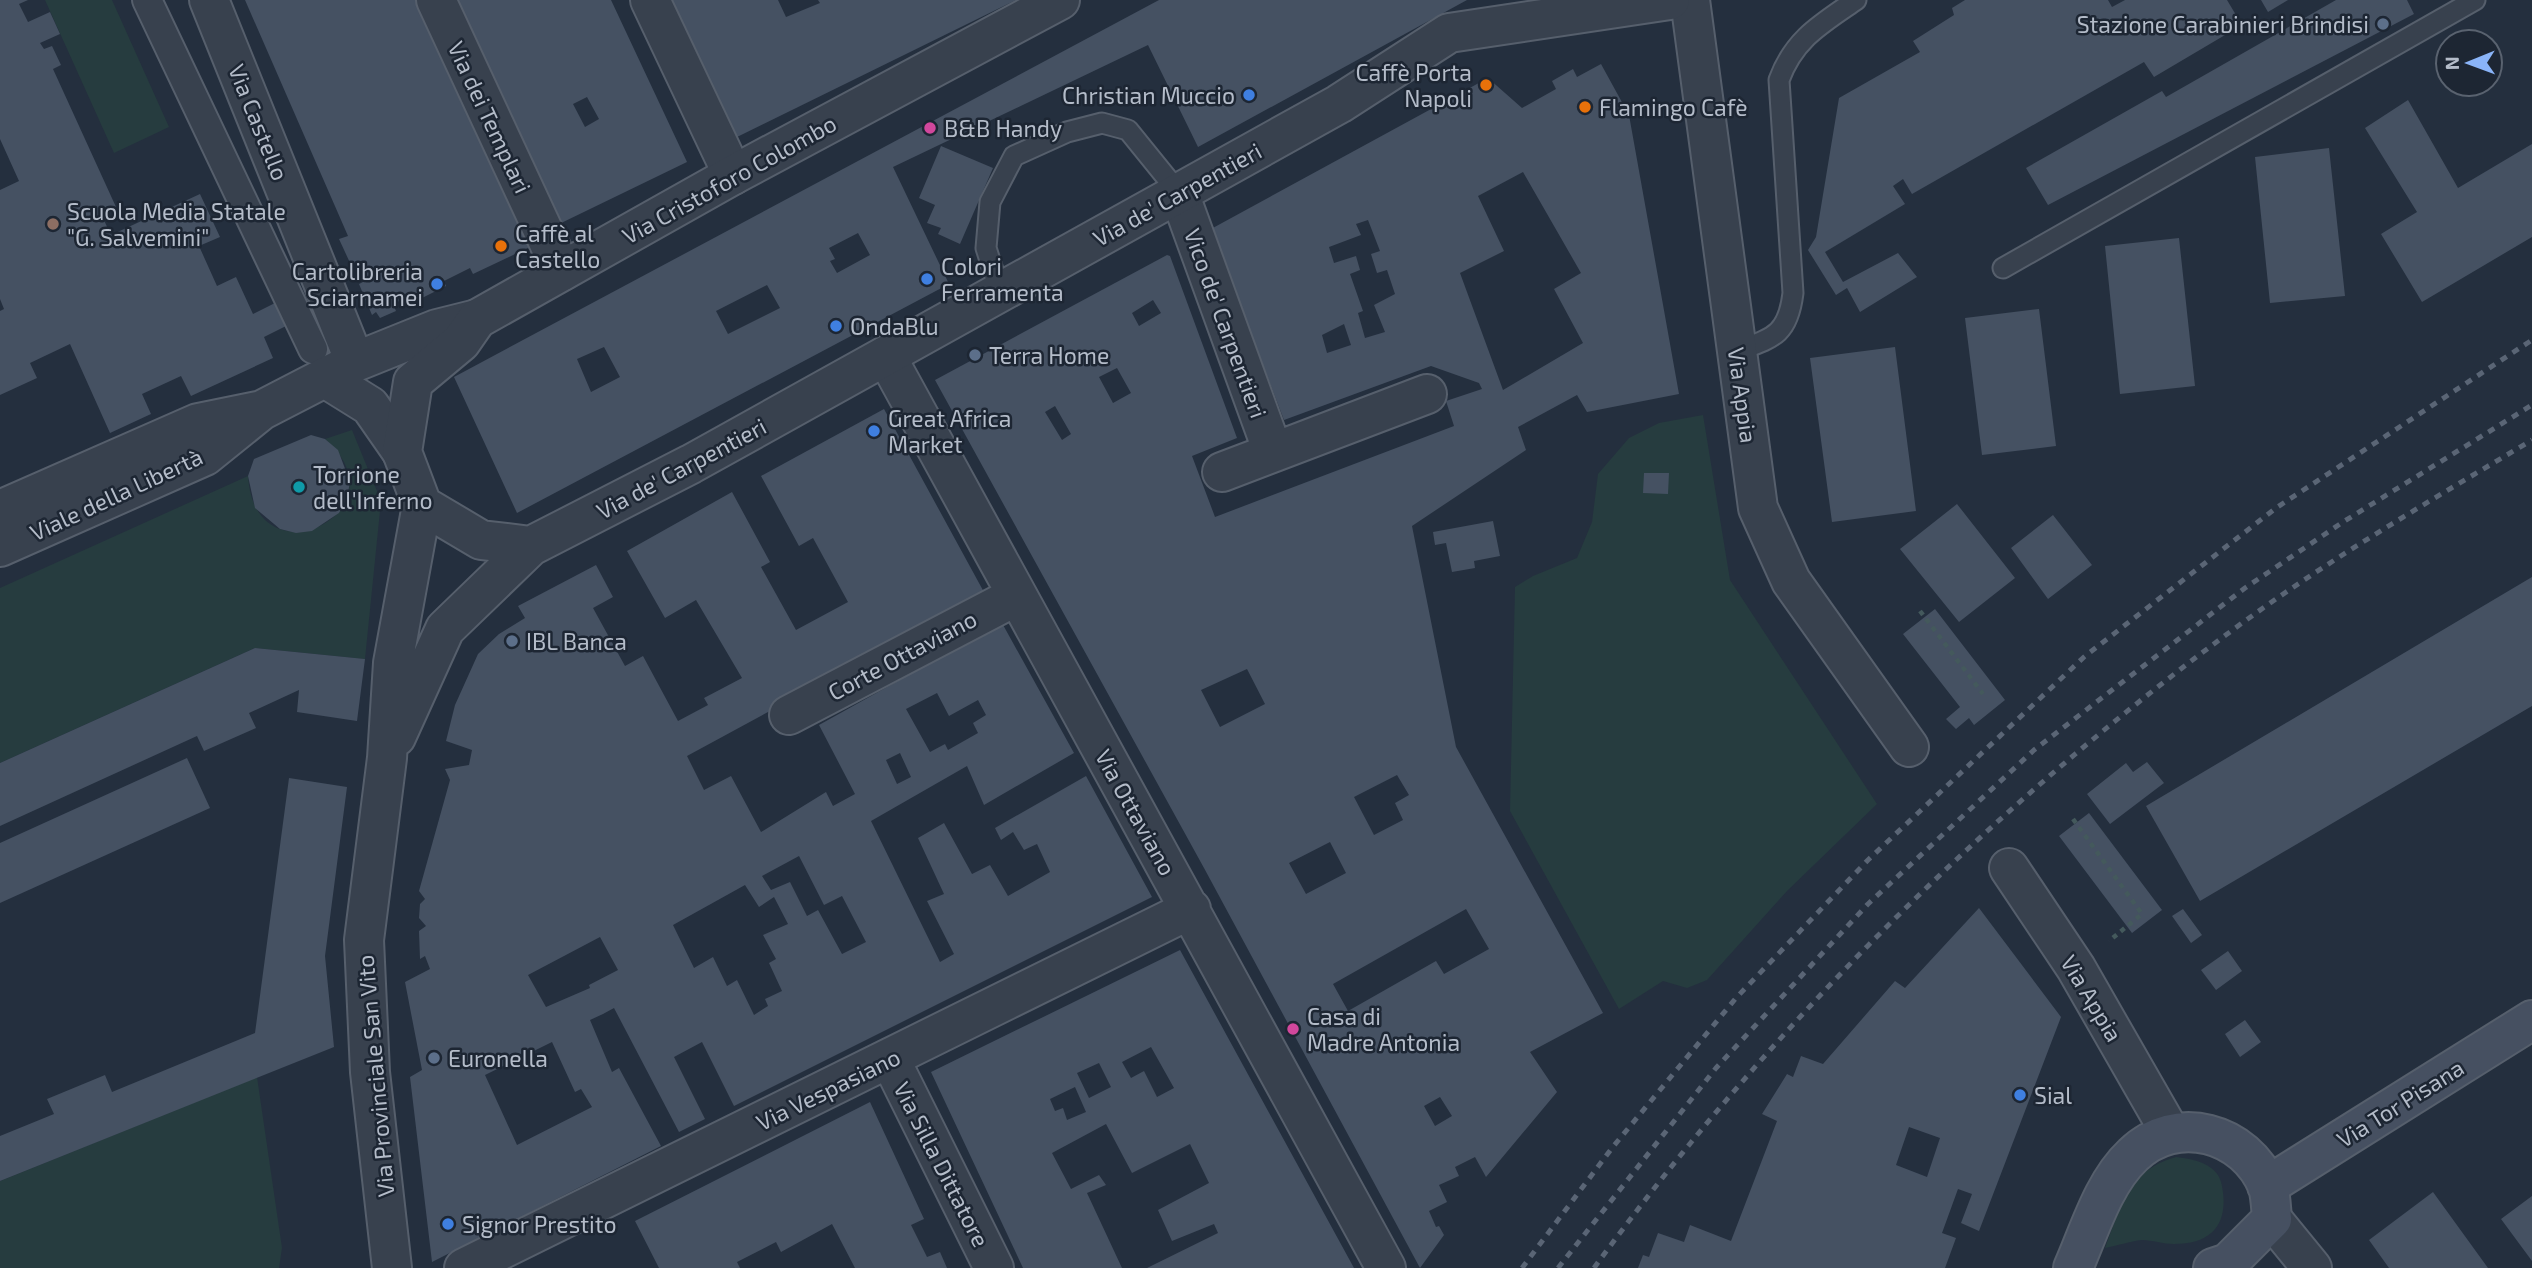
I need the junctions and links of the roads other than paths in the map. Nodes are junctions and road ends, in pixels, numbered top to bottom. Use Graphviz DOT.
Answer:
graph roads {
  1 [pos="147,0"];
  2 [pos="209,0"];
  3 [pos="436,0"];
  4 [pos="650,0"];
  5 [pos="1060,0"];
  6 [pos="1511,0"];
  7 [pos="1690,0"];
  8 [pos="1856,0"];
  9 [pos="2475,0"];
  10 [pos="1656,2"];
  11 [pos="1449,33"];
  12 [pos="733,176"];
  13 [pos="1179,193"];
  14 [pos="2003,268"];
  15 [pos="562,271"];
  16 [pos="1000,292"];
  17 [pos="477,319"];
  18 [pos="1737,351"];
  19 [pos="886,356"];
  20 [pos="331,363"];
  21 [pos="1427,394"];
  22 [pos="262,410"];
  23 [pos="402,452"];
  24 [pos="1273,452"];
  25 [pos="1222,472"];
  26 [pos="422,505"];
  27 [pos="0,510"];
  28 [pos="531,546"];
  29 [pos="0,547"];
  30 [pos="1016,596"];
  31 [pos="789,715"];
  32 [pos="1909,747"];
  33 [pos="387,758"];
  34 [pos="2009,867"];
  35 [pos="1191,909"];
  36 [pos="2532,1020"];
  37 [pos="890,1059"];
  38 [pos="2170,1132"];
  39 [pos="2270,1202"];
  40 [pos="471,1267"];
  41 [pos="391,1268"];
  42 [pos="994,1268"];
  43 [pos="1386,1268"];
  44 [pos="2073,1268"];
  45 [pos="2213,1268"];
  46 [pos="2312,1268"];
  1 -- 20 [label="street"];
  2 -- 20 [label="street, Via Castello"];
  3 -- 15 [label="street, Via dei Templari"];
  4 -- 12 [label="street"];
  5 -- 12 [label="street, Via Cristoforo Colombo"];
  6 -- 11 [label="street, Via de' Carpentieri"];
  7 -- 18 [label="street, Via Appia"];
  8 -- 18 [label="lane"];
  9 -- 14 [label="lane"];
  10 -- 11 [label="street, Via de' Carpentieri"];
  11 -- 13 [label="street, Via de' Carpentieri"];
  12 -- 15 [label="street, Via Cristoforo Colombo"];
  13 -- 16 [label="street, Via de' Carpentieri"];
  13 -- 16 [label="lane"];
  13 -- 24 [label="street, Vico de' Carpentieri"];
  15 -- 17 [label="street, Via Cristoforo Colombo"];
  16 -- 19 [label="street, Via de' Carpentieri"];
  17 -- 20 [label="street, Via Cristoforo Colombo"];
  17 -- 23 [label="street"];
  18 -- 32 [label="street, Via Appia"];
  19 -- 28 [label="street, Via de' Carpentieri"];
  19 -- 30 [label="street, Via Ottaviano"];
  20 -- 22 [label="street, Viale della Libertà"];
  20 -- 23 [label="street"];
  21 -- 24 [label="street"];
  22 -- 27 [label="street, Viale della Libertà"];
  22 -- 29 [label="street, Viale della Libertà"];
  23 -- 26 [label="street"];
  24 -- 25 [label="street"];
  26 -- 28 [label="street"];
  26 -- 33 [label="street, Via Provinciale San Vito"];
  28 -- 33 [label="street, Via Provinciale San Vito"];
  30 -- 31 [label="street, Corte Ottaviano"];
  30 -- 35 [label="street, Via Ottaviano"];
  33 -- 41 [label="street, Via Provinciale San Vito"];
  34 -- 38 [label="street, Via Appia"];
  35 -- 37 [label="street, Via Vespasiano"];
  35 -- 43 [label="street, Via Ottaviano"];
  36 -- 39 [label="main road, Via Tor Pisana"];
  37 -- 40 [label="street, Via Vespasiano"];
  37 -- 42 [label="street, Via Silla Dittatore"];
  38 -- 39 [label="main road"];
  38 -- 44 [label="main road"];
  39 -- 45 [label="main road, Via Tor Pisana"];
  39 -- 46 [label="street"];
}
